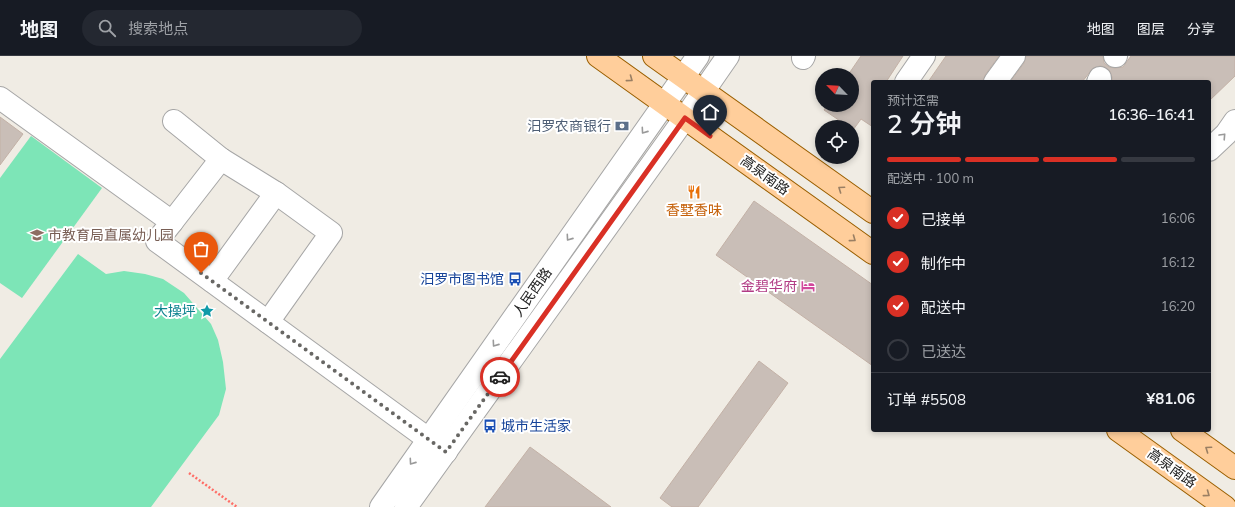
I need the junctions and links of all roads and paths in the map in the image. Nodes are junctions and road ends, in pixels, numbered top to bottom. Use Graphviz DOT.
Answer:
graph roads {
  1 [pos="598,56"];
  2 [pos="654,56"];
  3 [pos="698,56"];
  4 [pos="728,56"];
  5 [pos="924,56"];
  6 [pos="1014,56"];
  7 [pos="683,77"];
  8 [pos="907,80"];
  9 [pos="996,80"];
  10 [pos="704,92"];
  11 [pos="0,98"];
  12 [pos="664,103"];
  13 [pos="685,118"];
  14 [pos="174,121"];
  15 [pos="1235,121"];
  16 [pos="1211,148"];
  17 [pos="222,158"];
  18 [pos="276,193"];
  19 [pos="871,211"];
  20 [pos="172,222"];
  21 [pos="871,252"];
  22 [pos="212,281"];
  23 [pos="268,322"];
  24 [pos="1121,432"];
  25 [pos="1185,432"];
  26 [pos="428,439"];
  27 [pos="446,452"];
  28 [pos="1235,468"];
  29 [pos="189,473"];
  30 [pos="415,504"];
  31 [pos="237,507"];
  32 [pos="381,507"];
  33 [pos="1225,507"];
  1 -- 12 [label="main road, 高泉南路, one-way"];
  2 -- 7 [label="main road"];
  3 -- 7 [label="street, 人民西路"];
  4 -- 10 [label="street, 人民西路"];
  5 -- 8 [label="street"];
  6 -- 9 [label="street"];
  7 -- 10 [label="main road"];
  7 -- 12 [label="street, 人民西路"];
  10 -- 13 [label="street, 人民西路"];
  19 -- 10 [label="main road, one-way"];
  11 -- 20 [label="street"];
  12 -- 13 [label="main road, 高泉南路"];
  12 -- 26 [label="street, 人民西路, one-way"];
  13 -- 21 [label="main road, 高泉南路, one-way"];
  13 -- 27 [label="street, 人民西路"];
  14 -- 17 [label="street"];
  16 -- 15 [label="street, one-way"];
  17 -- 18 [label="street"];
  17 -- 20 [label="street"];
  18 -- 22 [label="street"];
  18 -- 23 [label="street"];
  20 -- 22 [label="street"];
  22 -- 23 [label="street"];
  23 -- 26 [label="street"];
  24 -- 33 [label="main road, 高泉南路, one-way"];
  28 -- 25 [label="main road, one-way"];
  26 -- 27 [label="street"];
  26 -- 32 [label="street, 人民西路, one-way"];
  27 -- 30 [label="street, 人民西路"];
  29 -- 31 [label="path"];
}
